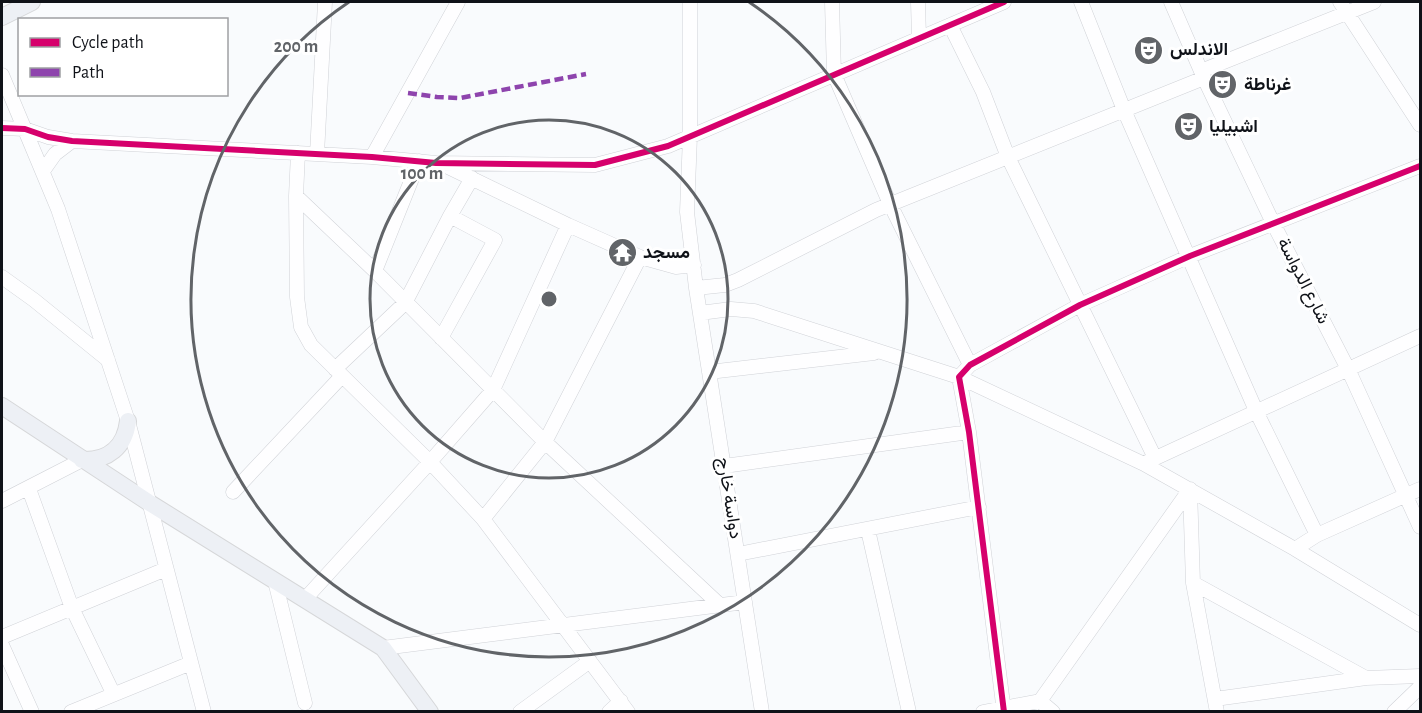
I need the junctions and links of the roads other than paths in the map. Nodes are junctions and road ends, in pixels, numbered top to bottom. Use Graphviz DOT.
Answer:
graph roads {
  1 [pos="33,2"];
  2 [pos="325,2"];
  3 [pos="458,2"];
  4 [pos="690,2"];
  5 [pos="832,2"];
  6 [pos="918,2"];
  7 [pos="1005,2"];
  8 [pos="1081,2"];
  9 [pos="1171,2"];
  10 [pos="1374,2"];
  11 [pos="1344,7"];
  12 [pos="2,17"];
  13 [pos="950,25"];
  14 [pos="919,38"];
  15 [pos="834,74"];
  16 [pos="1202,74"];
  17 [pos="2,75"];
  18 [pos="1124,110"];
  19 [pos="1420,125"];
  20 [pos="2,128"];
  21 [pos="25,129"];
  22 [pos="690,136"];
  23 [pos="72,141"];
  24 [pos="298,153"];
  25 [pos="317,154"];
  26 [pos="372,157"];
  27 [pos="1008,157"];
  28 [pos="419,161"];
  29 [pos="436,164"];
  30 [pos="1420,166"];
  31 [pos="43,171"];
  32 [pos="472,178"];
  33 [pos="296,196"];
  34 [pos="890,204"];
  35 [pos="450,216"];
  36 [pos="1272,223"];
  37 [pos="568,225"];
  38 [pos="1190,256"];
  39 [pos="640,257"];
  40 [pos="693,265"];
  41 [pos="375,271"];
  42 [pos="2,278"];
  43 [pos="696,286"];
  44 [pos="405,303"];
  45 [pos="1080,305"];
  46 [pos="700,313"];
  47 [pos="1420,336"];
  48 [pos="441,338"];
  49 [pos="879,352"];
  50 [pos="108,360"];
  51 [pos="970,365"];
  52 [pos="1349,371"];
  53 [pos="710,372"];
  54 [pos="338,373"];
  55 [pos="959,377"];
  56 [pos="493,390"];
  57 [pos="2,406"];
  58 [pos="1257,413"];
  59 [pos="128,421"];
  60 [pos="969,432"];
  61 [pos="545,442"];
  62 [pos="82,460"];
  63 [pos="1150,461"];
  64 [pos="430,462"];
  65 [pos="724,466"];
  66 [pos="29,489"];
  67 [pos="1190,489"];
  68 [pos="1420,489"];
  69 [pos="233,492"];
  70 [pos="1405,496"];
  71 [pos="2,501"];
  72 [pos="148,502"];
  73 [pos="979,507"];
  74 [pos="483,519"];
  75 [pos="1420,527"];
  76 [pos="868,530"];
  77 [pos="1317,536"];
  78 [pos="1295,549"];
  79 [pos="738,554"];
  80 [pos="166,569"];
  81 [pos="275,581"];
  82 [pos="1192,583"];
  83 [pos="305,599"];
  84 [pos="745,602"];
  85 [pos="721,606"];
  86 [pos="72,608"];
  87 [pos="1420,625"];
  88 [pos="564,626"];
  89 [pos="2,637"];
  90 [pos="2,645"];
  91 [pos="383,648"];
  92 [pos="590,661"];
  93 [pos="191,663"];
  94 [pos="1420,676"];
  95 [pos="1366,678"];
  96 [pos="1420,687"];
  97 [pos="113,693"];
  98 [pos="1040,702"];
  99 [pos="306,703"];
  100 [pos="1216,705"];
  101 [pos="98,706"];
  102 [pos="624,706"];
  103 [pos="1004,710"];
  104 [pos="32,711"];
  105 [pos="71,711"];
  106 [pos="204,711"];
  107 [pos="430,711"];
  108 [pos="520,711"];
  109 [pos="609,711"];
  110 [pos="762,711"];
  111 [pos="909,711"];
  112 [pos="983,711"];
  113 [pos="1053,711"];
  114 [pos="1394,711"];
  1 -- 12 [label="main road"];
  2 -- 25 [label="street"];
  3 -- 26 [label="street"];
  4 -- 22 [label="street, دواسة خارج"];
  5 -- 15 [label="street"];
  6 -- 14 [label="street"];
  7 -- 13 [label="street"];
  8 -- 18 [label="street"];
  9 -- 16 [label="street, شارع الدواسة"];
  10 -- 11 [label="street"];
  11 -- 16 [label="street"];
  11 -- 19 [label="street"];
  13 -- 14 [label="street"];
  13 -- 27 [label="street"];
  14 -- 15 [label="street"];
  15 -- 22 [label="street"];
  15 -- 34 [label="street"];
  16 -- 18 [label="street"];
  16 -- 36 [label="street, شارع الدواسة"];
  17 -- 21 [label="street"];
  18 -- 27 [label="street"];
  18 -- 38 [label="street"];
  20 -- 21 [label="street"];
  21 -- 23 [label="street"];
  21 -- 31 [label="street"];
  22 -- 29 [label="street"];
  22 -- 40 [label="street, دواسة خارج"];
  23 -- 24 [label="street"];
  23 -- 31 [label="street"];
  24 -- 25 [label="street"];
  24 -- 33 [label="street"];
  25 -- 26 [label="street"];
  26 -- 28 [label="street"];
  27 -- 34 [label="street"];
  27 -- 45 [label="street"];
  28 -- 29 [label="street"];
  28 -- 41 [label="street"];
  29 -- 32 [label="street"];
  30 -- 36 [label="street"];
  31 -- 50 [label="street"];
  32 -- 35 [label="street"];
  32 -- 37 [label="street"];
  33 -- 41 [label="street"];
  33 -- 54 [label="street"];
  34 -- 43 [label="street"];
  34 -- 51 [label="street"];
  35 -- 44 [label="street"];
  35 -- 48 [label="street"];
  36 -- 38 [label="street"];
  36 -- 52 [label="street, شارع الدواسة"];
  37 -- 39 [label="street"];
  37 -- 56 [label="street"];
  38 -- 45 [label="street"];
  38 -- 58 [label="street"];
  39 -- 40 [label="street"];
  39 -- 61 [label="street"];
  40 -- 43 [label="street, دواسة خارج"];
  41 -- 44 [label="street"];
  42 -- 50 [label="street"];
  43 -- 46 [label="street, دواسة خارج"];
  44 -- 48 [label="street"];
  44 -- 54 [label="street"];
  45 -- 51 [label="street"];
  45 -- 63 [label="street"];
  46 -- 49 [label="street"];
  46 -- 53 [label="street, دواسة خارج"];
  47 -- 52 [label="street"];
  48 -- 56 [label="street"];
  49 -- 53 [label="street"];
  49 -- 55 [label="street"];
  50 -- 59 [label="street"];
  51 -- 55 [label="street"];
  52 -- 58 [label="street"];
  52 -- 70 [label="street, شارع الدواسة"];
  53 -- 65 [label="street, دواسة خارج"];
  54 -- 64 [label="street"];
  54 -- 69 [label="street"];
  55 -- 60 [label="street"];
  55 -- 63 [label="street"];
  56 -- 61 [label="street"];
  56 -- 64 [label="street"];
  57 -- 62 [label="main road"];
  58 -- 63 [label="street"];
  58 -- 77 [label="street"];
  59 -- 62 [label="main road"];
  59 -- 72 [label="street"];
  60 -- 65 [label="street"];
  60 -- 73 [label="street"];
  61 -- 74 [label="street"];
  61 -- 85 [label="street"];
  62 -- 66 [label="street"];
  62 -- 72 [label="main road"];
  63 -- 67 [label="street"];
  64 -- 74 [label="street"];
  64 -- 83 [label="street"];
  65 -- 79 [label="street, دواسة خارج"];
  66 -- 71 [label="street"];
  66 -- 86 [label="street"];
  67 -- 78 [label="street"];
  67 -- 82 [label="street"];
  67 -- 98 [label="street"];
  68 -- 70 [label="street"];
  70 -- 75 [label="street, شارع الدواسة"];
  70 -- 77 [label="street"];
  72 -- 80 [label="street"];
  72 -- 81 [label="main road"];
  73 -- 76 [label="street"];
  73 -- 103 [label="street"];
  74 -- 88 [label="street"];
  76 -- 79 [label="street"];
  76 -- 111 [label="street"];
  77 -- 78 [label="street"];
  78 -- 87 [label="street"];
  79 -- 84 [label="street, دواسة خارج"];
  80 -- 86 [label="street"];
  80 -- 93 [label="street"];
  81 -- 83 [label="main road"];
  81 -- 99 [label="street"];
  82 -- 95 [label="street"];
  82 -- 100 [label="street"];
  83 -- 91 [label="main road"];
  84 -- 85 [label="street"];
  84 -- 110 [label="street, دواسة خارج"];
  85 -- 88 [label="street"];
  86 -- 89 [label="street"];
  86 -- 97 [label="street"];
  88 -- 91 [label="street"];
  88 -- 92 [label="street"];
  90 -- 104 [label="street"];
  91 -- 107 [label="main road"];
  92 -- 102 [label="street"];
  92 -- 108 [label="street"];
  93 -- 97 [label="street"];
  93 -- 106 [label="street"];
  94 -- 95 [label="street"];
  95 -- 100 [label="street"];
  96 -- 114 [label="street"];
  97 -- 101 [label="street"];
  98 -- 103 [label="street"];
  98 -- 113 [label="street"];
  101 -- 105 [label="street"];
  102 -- 109 [label="street"];
  103 -- 112 [label="street"];
}
